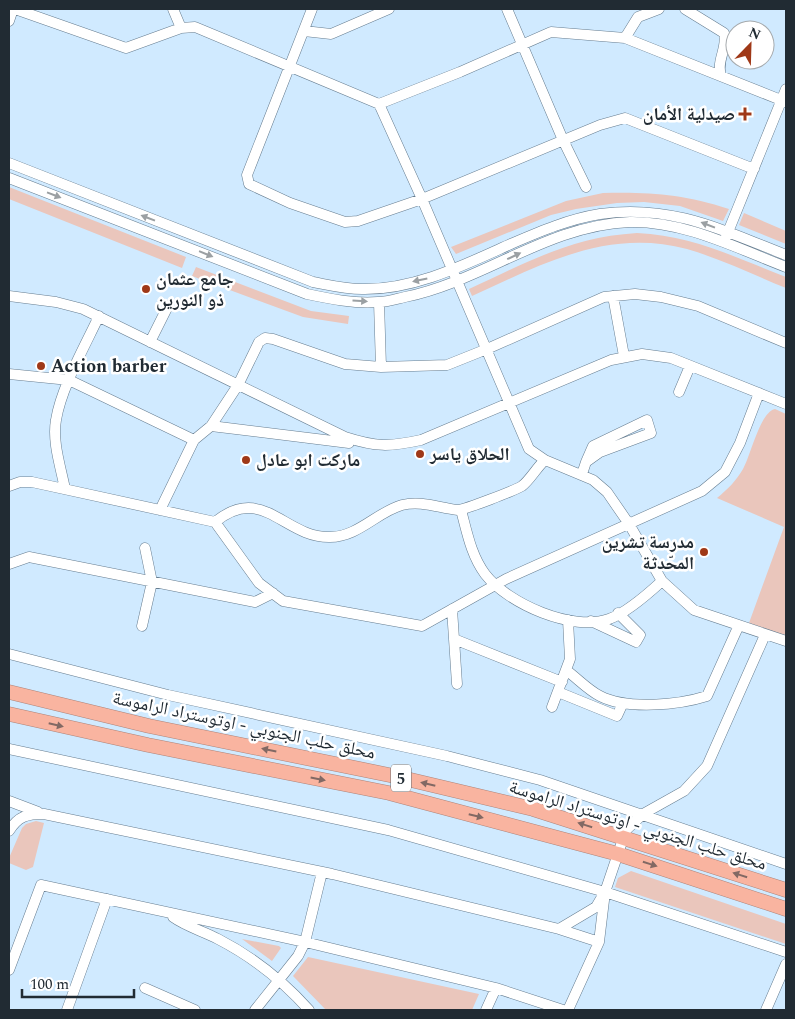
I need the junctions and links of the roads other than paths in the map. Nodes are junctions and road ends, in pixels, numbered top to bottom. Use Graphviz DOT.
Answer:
graph roads {
  1 [pos="14,9"];
  2 [pos="174,9"];
  3 [pos="312,9"];
  4 [pos="389,9"];
  5 [pos="507,9"];
  6 [pos="659,9"];
  7 [pos="685,9"];
  8 [pos="9,21"];
  9 [pos="181,28"];
  10 [pos="304,31"];
  11 [pos="625,38"];
  12 [pos="523,44"];
  13 [pos="291,68"];
  14 [pos="721,76"];
  15 [pos="786,89"];
  16 [pos="784,101"];
  17 [pos="379,104"];
  18 [pos="562,140"];
  19 [pos="9,163"];
  20 [pos="754,169"];
  21 [pos="9,178"];
  22 [pos="586,187"];
  23 [pos="422,199"];
  24 [pos="728,232"];
  25 [pos="723,243"];
  26 [pos="786,255"];
  27 [pos="247,256"];
  28 [pos="242,268"];
  29 [pos="786,268"];
  30 [pos="453,270"];
  31 [pos="457,281"];
  32 [pos="9,296"];
  33 [pos="613,296"];
  34 [pos="379,302"];
  35 [pos="168,306"];
  36 [pos="98,316"];
  37 [pos="150,342"];
  38 [pos="786,343"];
  39 [pos="487,349"];
  40 [pos="624,356"];
  41 [pos="690,366"];
  42 [pos="382,367"];
  43 [pos="9,374"];
  44 [pos="70,380"];
  45 [pos="238,385"];
  46 [pos="679,392"];
  47 [pos="759,393"];
  48 [pos="509,403"];
  49 [pos="786,404"];
  50 [pos="211,426"];
  51 [pos="194,440"];
  52 [pos="369,445"];
  53 [pos="545,460"];
  54 [pos="586,462"];
  55 [pos="582,474"];
  56 [pos="9,486"];
  57 [pos="65,489"];
  58 [pos="160,510"];
  59 [pos="461,510"];
  60 [pos="215,522"];
  61 [pos="629,524"];
  62 [pos="145,548"];
  63 [pos="9,564"];
  64 [pos="152,582"];
  65 [pos="662,582"];
  66 [pos="496,585"];
  67 [pos="273,593"];
  68 [pos="452,609"];
  69 [pos="618,613"];
  70 [pos="568,620"];
  71 [pos="590,621"];
  72 [pos="142,626"];
  73 [pos="739,626"];
  74 [pos="765,635"];
  75 [pos="454,639"];
  76 [pos="786,641"];
  77 [pos="9,654"];
  78 [pos="566,670"];
  79 [pos="457,684"];
  80 [pos="560,687"];
  81 [pos="9,692"];
  82 [pos="623,703"];
  83 [pos="552,707"];
  84 [pos="9,714"];
  85 [pos="9,749"];
  86 [pos="9,801"];
  87 [pos="44,814"];
  88 [pos="643,814"];
  89 [pos="9,831"];
  90 [pos="623,837"];
  91 [pos="618,854"];
  92 [pos="786,864"];
  93 [pos="322,872"];
  94 [pos="786,890"];
  95 [pos="605,892"];
  96 [pos="107,899"];
  97 [pos="786,909"];
  98 [pos="169,914"];
  99 [pos="559,929"];
  100 [pos="305,942"];
  101 [pos="599,942"];
  102 [pos="786,952"];
  103 [pos="12,955"];
  104 [pos="786,964"];
  105 [pos="9,970"];
  106 [pos="278,979"];
  107 [pos="145,988"];
  108 [pos="496,988"];
  109 [pos="67,1010"];
  110 [pos="195,1010"];
  111 [pos="255,1010"];
  112 [pos="309,1010"];
  113 [pos="486,1010"];
  114 [pos="563,1010"];
  115 [pos="568,1010"];
  116 [pos="766,1010"];
  1 -- 8 [label="street"];
  1 -- 9 [label="street"];
  2 -- 9 [label="street"];
  3 -- 10 [label="street"];
  4 -- 10 [label="street"];
  5 -- 12 [label="street"];
  6 -- 11 [label="street"];
  7 -- 14 [label="street"];
  9 -- 13 [label="street"];
  10 -- 13 [label="street"];
  11 -- 12 [label="street"];
  11 -- 14 [label="street"];
  12 -- 17 [label="street"];
  12 -- 18 [label="street"];
  13 -- 17 [label="street"];
  13 -- 23 [label="street"];
  14 -- 16 [label="street"];
  15 -- 16 [label="street"];
  16 -- 20 [label="street"];
  17 -- 23 [label="street"];
  18 -- 20 [label="street"];
  18 -- 22 [label="street"];
  18 -- 23 [label="street"];
  27 -- 19 [label="street, one-way"];
  20 -- 24 [label="street"];
  21 -- 28 [label="street, one-way"];
  23 -- 30 [label="street"];
  24 -- 25 [label="street"];
  24 -- 26 [label="street"];
  24 -- 30 [label="street, one-way"];
  25 -- 29 [label="street"];
  31 -- 25 [label="street, one-way"];
  27 -- 28 [label="street"];
  30 -- 27 [label="street, one-way"];
  28 -- 34 [label="street, one-way"];
  30 -- 31 [label="street"];
  31 -- 34 [label="street"];
  31 -- 39 [label="street"];
  32 -- 36 [label="street"];
  33 -- 38 [label="street"];
  33 -- 39 [label="street"];
  33 -- 40 [label="street"];
  34 -- 42 [label="street"];
  35 -- 37 [label="street"];
  36 -- 37 [label="street"];
  36 -- 44 [label="street"];
  37 -- 45 [label="street"];
  39 -- 42 [label="street"];
  39 -- 48 [label="street"];
  40 -- 41 [label="street"];
  40 -- 48 [label="street"];
  41 -- 46 [label="street"];
  41 -- 47 [label="street"];
  42 -- 45 [label="street"];
  43 -- 44 [label="street"];
  44 -- 51 [label="street"];
  44 -- 57 [label="street"];
  45 -- 50 [label="street"];
  45 -- 52 [label="street"];
  47 -- 49 [label="street"];
  47 -- 61 [label="street"];
  48 -- 52 [label="street"];
  48 -- 53 [label="street"];
  50 -- 51 [label="street"];
  50 -- 52 [label="street"];
  51 -- 58 [label="street"];
  53 -- 55 [label="street"];
  53 -- 59 [label="street"];
  54 -- 54 [label="street"];
  54 -- 55 [label="street"];
  55 -- 61 [label="street"];
  56 -- 57 [label="street"];
  57 -- 58 [label="street"];
  58 -- 60 [label="street"];
  59 -- 60 [label="street"];
  59 -- 66 [label="street"];
  60 -- 67 [label="street"];
  61 -- 65 [label="street"];
  61 -- 66 [label="street"];
  62 -- 64 [label="street"];
  63 -- 64 [label="street"];
  64 -- 67 [label="street"];
  64 -- 72 [label="street"];
  65 -- 69 [label="street"];
  65 -- 73 [label="street"];
  66 -- 68 [label="street"];
  66 -- 70 [label="street"];
  67 -- 68 [label="street"];
  68 -- 75 [label="street"];
  69 -- 71 [label="street"];
  69 -- 71 [label="street"];
  70 -- 71 [label="street"];
  70 -- 78 [label="street"];
  73 -- 74 [label="street"];
  73 -- 82 [label="street"];
  74 -- 76 [label="street"];
  74 -- 88 [label="street"];
  75 -- 79 [label="street"];
  75 -- 80 [label="street"];
  77 -- 88 [label="street"];
  78 -- 80 [label="street"];
  78 -- 82 [label="street"];
  80 -- 82 [label="street"];
  80 -- 83 [label="street"];
  90 -- 81 [label="highway, محلق حلب الجنوبي - اوتوستراد الراموسة / 5, one-way"];
  84 -- 91 [label="highway, محلق حلب الجنوبي - اوتوستراد الراموسة / 5, one-way"];
  85 -- 95 [label="street"];
  86 -- 87 [label="street"];
  87 -- 89 [label="street"];
  87 -- 93 [label="street"];
  88 -- 90 [label="street"];
  88 -- 92 [label="street"];
  90 -- 91 [label="street"];
  94 -- 90 [label="highway, محلق حلب الجنوبي - اوتوستراد الراموسة / 5, one-way"];
  91 -- 95 [label="street"];
  91 -- 97 [label="highway, محلق حلب الجنوبي - اوتوستراد الراموسة / 5, one-way"];
  93 -- 99 [label="street"];
  93 -- 100 [label="street"];
  95 -- 99 [label="street"];
  95 -- 101 [label="street"];
  95 -- 102 [label="street"];
  96 -- 98 [label="street"];
  96 -- 103 [label="street"];
  96 -- 109 [label="street"];
  98 -- 100 [label="street"];
  98 -- 106 [label="street"];
  99 -- 101 [label="street"];
  100 -- 106 [label="street"];
  100 -- 108 [label="street"];
  101 -- 115 [label="street"];
  103 -- 105 [label="street"];
  104 -- 116 [label="street"];
  106 -- 111 [label="street"];
  106 -- 112 [label="street"];
  107 -- 110 [label="street"];
  108 -- 113 [label="street"];
  108 -- 114 [label="street"];
}
